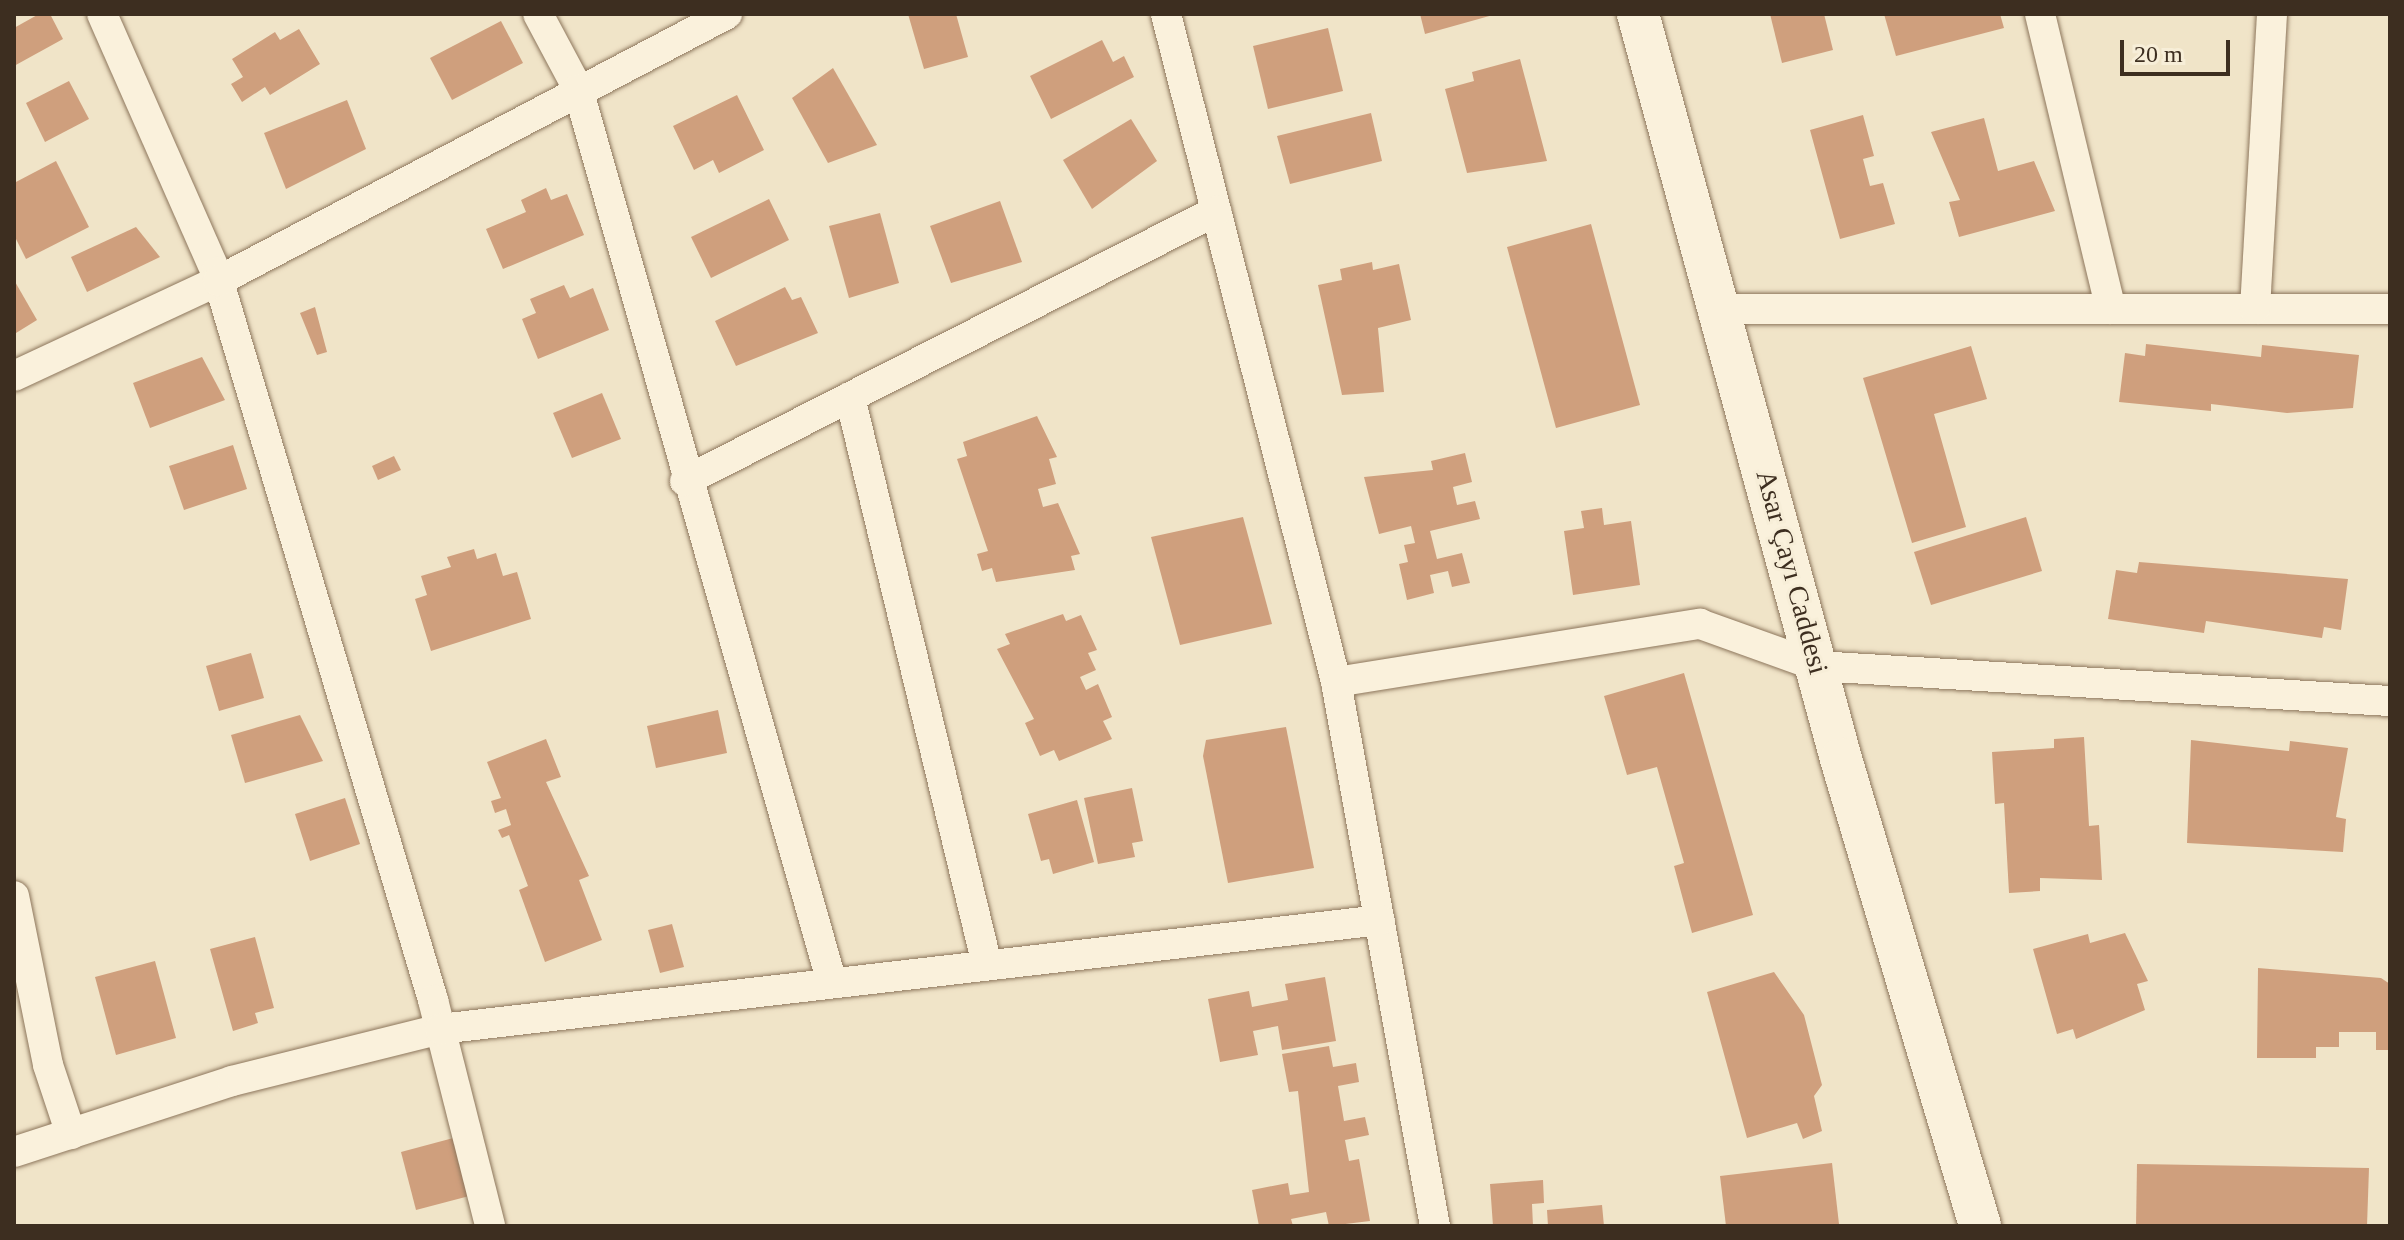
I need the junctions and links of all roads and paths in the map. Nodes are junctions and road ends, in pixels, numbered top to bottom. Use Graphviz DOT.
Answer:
graph roads {
  1 [pos="102,14"];
  2 [pos="538,14"];
  3 [pos="727,14"];
  4 [pos="1166,14"];
  5 [pos="1638,14"];
  6 [pos="2040,14"];
  7 [pos="2272,14"];
  8 [pos="578,89"];
  9 [pos="1216,211"];
  10 [pos="218,281"];
  11 [pos="1723,309"];
  12 [pos="2111,309"];
  13 [pos="2255,309"];
  14 [pos="2390,309"];
  15 [pos="14,376"];
  16 [pos="850,397"];
  17 [pos="685,481"];
  18 [pos="1817,666"];
  19 [pos="1336,682"];
  20 [pos="2390,701"];
  21 [pos="14,896"];
  22 [pos="1380,920"];
  23 [pos="987,965"];
  24 [pos="832,983"];
  25 [pos="440,1029"];
  26 [pos="1951,1129"];
  27 [pos="71,1134"];
  28 [pos="14,1152"];
  29 [pos="490,1226"];
  30 [pos="1435,1226"];
  31 [pos="1961,1226"];
  32 [pos="1980,1226"];
  1 -- 10 [label="street"];
  2 -- 8 [label="street"];
  3 -- 8 [label="street"];
  4 -- 9 [label="street"];
  5 -- 11 [label="street, Asar Çayı Caddesi"];
  6 -- 12 [label="street"];
  7 -- 13 [label="street"];
  8 -- 10 [label="street"];
  8 -- 17 [label="street"];
  9 -- 16 [label="street"];
  9 -- 19 [label="street"];
  10 -- 15 [label="street"];
  10 -- 25 [label="street"];
  11 -- 12 [label="street"];
  11 -- 18 [label="street, Asar Çayı Caddesi"];
  12 -- 13 [label="street"];
  13 -- 14 [label="street"];
  16 -- 17 [label="street"];
  16 -- 23 [label="street"];
  17 -- 24 [label="street"];
  18 -- 19 [label="street"];
  18 -- 20 [label="street"];
  18 -- 26 [label="street, Asar Çayı Caddesi"];
  19 -- 22 [label="street"];
  21 -- 27 [label="street"];
  22 -- 23 [label="street"];
  22 -- 30 [label="street"];
  23 -- 24 [label="street"];
  24 -- 25 [label="street"];
  25 -- 27 [label="street"];
  25 -- 29 [label="street"];
  26 -- 31 [label="street"];
  26 -- 32 [label="street"];
  27 -- 28 [label="street"];
}
